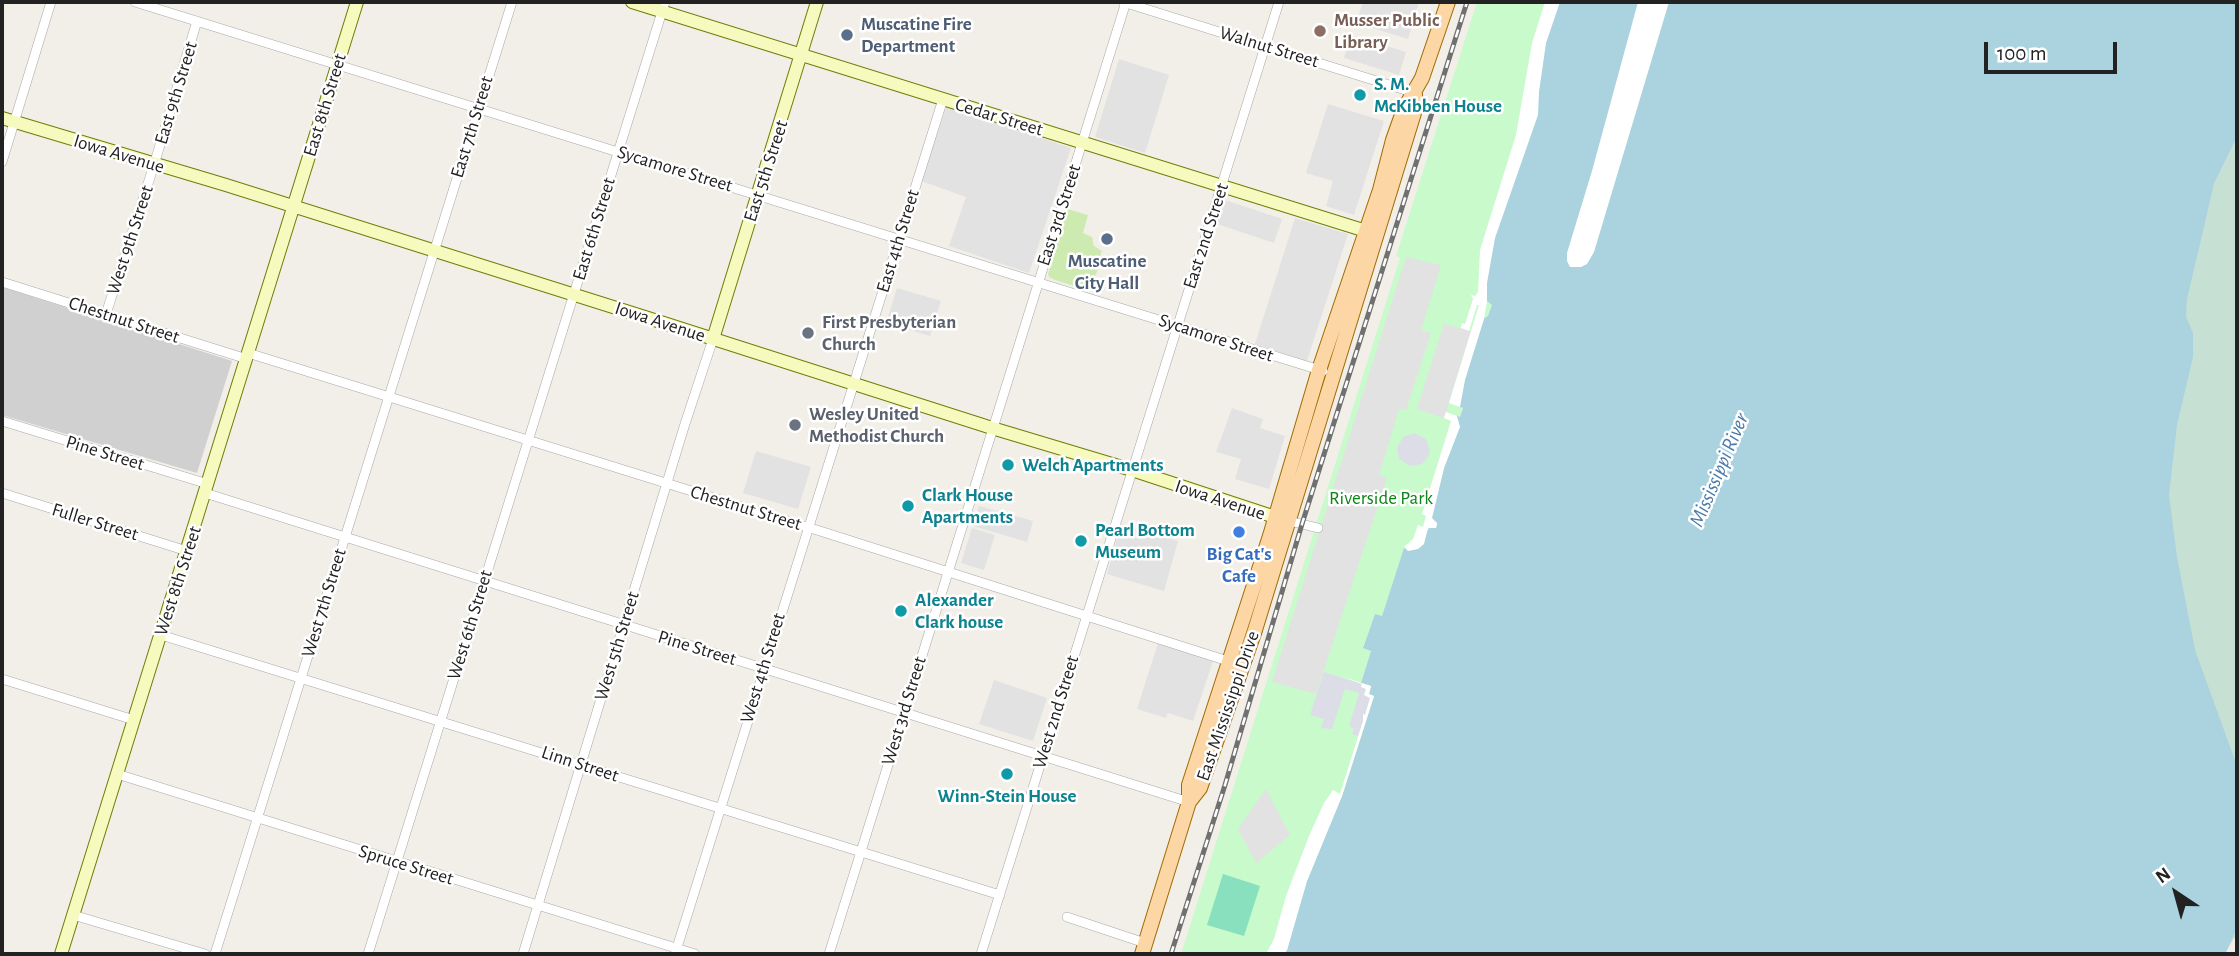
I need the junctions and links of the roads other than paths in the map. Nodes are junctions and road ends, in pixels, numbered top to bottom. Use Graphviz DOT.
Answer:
graph roads {
  1 [pos="51,2"];
  2 [pos="135,2"];
  3 [pos="357,2"];
  4 [pos="512,2"];
  5 [pos="632,2"];
  6 [pos="817,2"];
  7 [pos="1125,2"];
  8 [pos="1279,2"];
  9 [pos="1448,2"];
  10 [pos="663,7"];
  11 [pos="197,21"];
  12 [pos="1266,46"];
  13 [pos="802,54"];
  14 [pos="338,64"];
  15 [pos="1415,93"];
  16 [pos="943,99"];
  17 [pos="478,108"];
  18 [pos="8,120"];
  19 [pos="1082,142"];
  20 [pos="618,152"];
  21 [pos="2,162"];
  22 [pos="154,165"];
  23 [pos="1222,187"];
  24 [pos="758,195"];
  25 [pos="293,208"];
  26 [pos="1366,231"];
  27 [pos="899,240"];
  28 [pos="433,252"];
  29 [pos="2,282"];
  30 [pos="1037,282"];
  31 [pos="573,296"];
  32 [pos="106,314"];
  33 [pos="1178,326"];
  34 [pos="713,339"];
  35 [pos="247,356"];
  36 [pos="1319,369"];
  37 [pos="1335,374"];
  38 [pos="854,382"];
  39 [pos="389,397"];
  40 [pos="2,421"];
  41 [pos="992,428"];
  42 [pos="527,440"];
  43 [pos="1132,470"];
  44 [pos="667,484"];
  45 [pos="207,489"];
  46 [pos="2,493"];
  47 [pos="1282,519"];
  48 [pos="807,527"];
  49 [pos="1318,528"];
  50 [pos="345,537"];
  51 [pos="187,551"];
  52 [pos="948,571"];
  53 [pos="484,581"];
  54 [pos="1086,615"];
  55 [pos="623,624"];
  56 [pos="161,635"];
  57 [pos="1236,664"];
  58 [pos="763,668"];
  59 [pos="301,677"];
  60 [pos="2,679"];
  61 [pos="903,712"];
  62 [pos="134,720"];
  63 [pos="441,721"];
  64 [pos="1043,756"];
  65 [pos="580,765"];
  66 [pos="117,774"];
  67 [pos="1189,802"];
  68 [pos="720,808"];
  69 [pos="257,818"];
  70 [pos="860,852"];
  71 [pos="397,861"];
  72 [pos="1000,895"];
  73 [pos="538,905"];
  74 [pos="73,915"];
  75 [pos="1067,917"];
  76 [pos="1144,949"];
  77 [pos="676,951"];
  78 [pos="61,954"];
  79 [pos="205,954"];
  80 [pos="215,954"];
  81 [pos="368,954"];
  82 [pos="523,954"];
  83 [pos="695,954"];
  84 [pos="829,954"];
  85 [pos="981,954"];
  1 -- 18 [label="street"];
  2 -- 11 [label="street, Sycamore Street"];
  3 -- 14 [label="main road, East 8th Street"];
  4 -- 17 [label="street, East 7th Street"];
  5 -- 10 [label="main road, Cedar Street"];
  6 -- 13 [label="main road, East 5th Street"];
  7 -- 12 [label="street, Walnut Street"];
  7 -- 19 [label="street, East 3rd Street"];
  8 -- 12 [label="street, East 2nd Street"];
  9 -- 15 [label="main road, East Mississippi Drive"];
  10 -- 13 [label="main road, Cedar Street"];
  10 -- 20 [label="street, East 6th Street"];
  11 -- 14 [label="street, Sycamore Street"];
  11 -- 22 [label="street, East 9th Street"];
  12 -- 15 [label="street, Walnut Street"];
  12 -- 23 [label="street, East 2nd Street"];
  13 -- 16 [label="main road, Cedar Street"];
  13 -- 24 [label="main road, East 5th Street"];
  14 -- 17 [label="street, Sycamore Street"];
  14 -- 25 [label="main road, East 8th Street"];
  15 -- 26 [label="main road, East Mississippi Drive"];
  15 -- 37 [label="main road, East Mississippi Drive"];
  16 -- 19 [label="main road, Cedar Street"];
  16 -- 27 [label="street, East 4th Street"];
  17 -- 20 [label="street, Sycamore Street"];
  17 -- 28 [label="street, East 7th Street"];
  18 -- 21 [label="street"];
  18 -- 22 [label="main road, Iowa Avenue"];
  19 -- 23 [label="main road, Cedar Street"];
  19 -- 30 [label="street, East 3rd Street"];
  20 -- 24 [label="street, Sycamore Street"];
  20 -- 31 [label="street, East 6th Street"];
  22 -- 25 [label="main road, Iowa Avenue"];
  22 -- 32 [label="street, West 9th Street"];
  23 -- 26 [label="main road, Cedar Street"];
  23 -- 33 [label="street, East 2nd Street"];
  24 -- 27 [label="street, Sycamore Street"];
  24 -- 34 [label="main road, East 5th Street"];
  25 -- 28 [label="main road, Iowa Avenue"];
  25 -- 35 [label="main road, West 8th Street"];
  26 -- 36 [label="main road, East Mississippi Drive"];
  27 -- 30 [label="street, Sycamore Street"];
  27 -- 38 [label="street, East 4th Street"];
  28 -- 31 [label="main road, Iowa Avenue"];
  28 -- 39 [label="street, West 7th Street"];
  29 -- 32 [label="street, Chestnut Street"];
  30 -- 33 [label="street, Sycamore Street"];
  30 -- 41 [label="street, East 3rd Street"];
  31 -- 34 [label="main road, Iowa Avenue"];
  31 -- 42 [label="street, West 6th Street"];
  32 -- 35 [label="street, Chestnut Street"];
  33 -- 36 [label="street, Sycamore Street"];
  33 -- 43 [label="street, East 2nd Street"];
  34 -- 38 [label="main road, Iowa Avenue"];
  34 -- 44 [label="street, West 5th Street"];
  35 -- 39 [label="street, Chestnut Street"];
  35 -- 45 [label="main road, West 8th Street"];
  36 -- 37 [label="street, Sycamore Street"];
  36 -- 47 [label="main road, East Mississippi Drive"];
  37 -- 47 [label="main road, East Mississippi Drive"];
  38 -- 41 [label="main road, Iowa Avenue"];
  38 -- 48 [label="street, West 4th Street"];
  39 -- 42 [label="street, Chestnut Street"];
  39 -- 50 [label="street, West 7th Street"];
  40 -- 45 [label="street, Pine Street"];
  41 -- 43 [label="main road, Iowa Avenue"];
  41 -- 52 [label="street, West 3rd Street"];
  42 -- 44 [label="street, Chestnut Street"];
  42 -- 53 [label="street, West 6th Street"];
  43 -- 47 [label="main road, Iowa Avenue"];
  43 -- 54 [label="street, West 2nd Street"];
  44 -- 48 [label="street, Chestnut Street"];
  44 -- 55 [label="street, West 5th Street"];
  45 -- 50 [label="street, Pine Street"];
  45 -- 51 [label="main road, West 8th Street"];
  46 -- 51 [label="street, Fuller Street"];
  47 -- 49 [label="street, Iowa Avenue"];
  47 -- 57 [label="main road, East Mississippi Drive"];
  48 -- 52 [label="street, Chestnut Street"];
  48 -- 58 [label="street, West 4th Street"];
  50 -- 53 [label="street, Pine Street"];
  50 -- 59 [label="street, West 7th Street"];
  51 -- 56 [label="main road, West 8th Street"];
  52 -- 54 [label="street, Chestnut Street"];
  52 -- 61 [label="street, West 3rd Street"];
  53 -- 55 [label="street, Pine Street"];
  53 -- 63 [label="street, West 6th Street"];
  54 -- 57 [label="street, Chestnut Street"];
  54 -- 64 [label="street, West 2nd Street"];
  55 -- 58 [label="street, Pine Street"];
  55 -- 65 [label="street, West 5th Street"];
  56 -- 59 [label="street, Linn Street"];
  56 -- 62 [label="main road, West 8th Street"];
  57 -- 67 [label="main road, East Mississippi Drive"];
  58 -- 61 [label="street, Pine Street"];
  58 -- 68 [label="street, West 4th Street"];
  59 -- 63 [label="street, Linn Street"];
  59 -- 69 [label="street, West 7th Street"];
  60 -- 62 [label="street"];
  61 -- 64 [label="street, Pine Street"];
  61 -- 70 [label="street, West 3rd Street"];
  62 -- 66 [label="main road, West 8th Street"];
  63 -- 65 [label="street, Linn Street"];
  63 -- 71 [label="street, West 6th Street"];
  64 -- 67 [label="street, Pine Street"];
  64 -- 72 [label="street, West 2nd Street"];
  65 -- 68 [label="street, Linn Street"];
  65 -- 73 [label="street, West 5th Street"];
  66 -- 69 [label="street, Spruce Street"];
  66 -- 74 [label="main road, West 8th Street"];
  67 -- 76 [label="main road, East Mississippi Drive"];
  68 -- 70 [label="street, Linn Street"];
  68 -- 77 [label="street, West 4th Street"];
  69 -- 71 [label="street, Spruce Street"];
  69 -- 80 [label="street, West 7th Street"];
  70 -- 72 [label="street, Linn Street"];
  70 -- 84 [label="street, West 3rd Street"];
  71 -- 73 [label="street, Spruce Street"];
  71 -- 81 [label="street, West 6th Street"];
  72 -- 85 [label="street, West 2nd Street"];
  73 -- 77 [label="street, Spruce Street"];
  73 -- 82 [label="street, West 5th Street"];
  74 -- 78 [label="main road, West 8th Street"];
  74 -- 79 [label="street"];
  75 -- 76 [label="street"];
  77 -- 83 [label="street, Spruce Street"];
}
